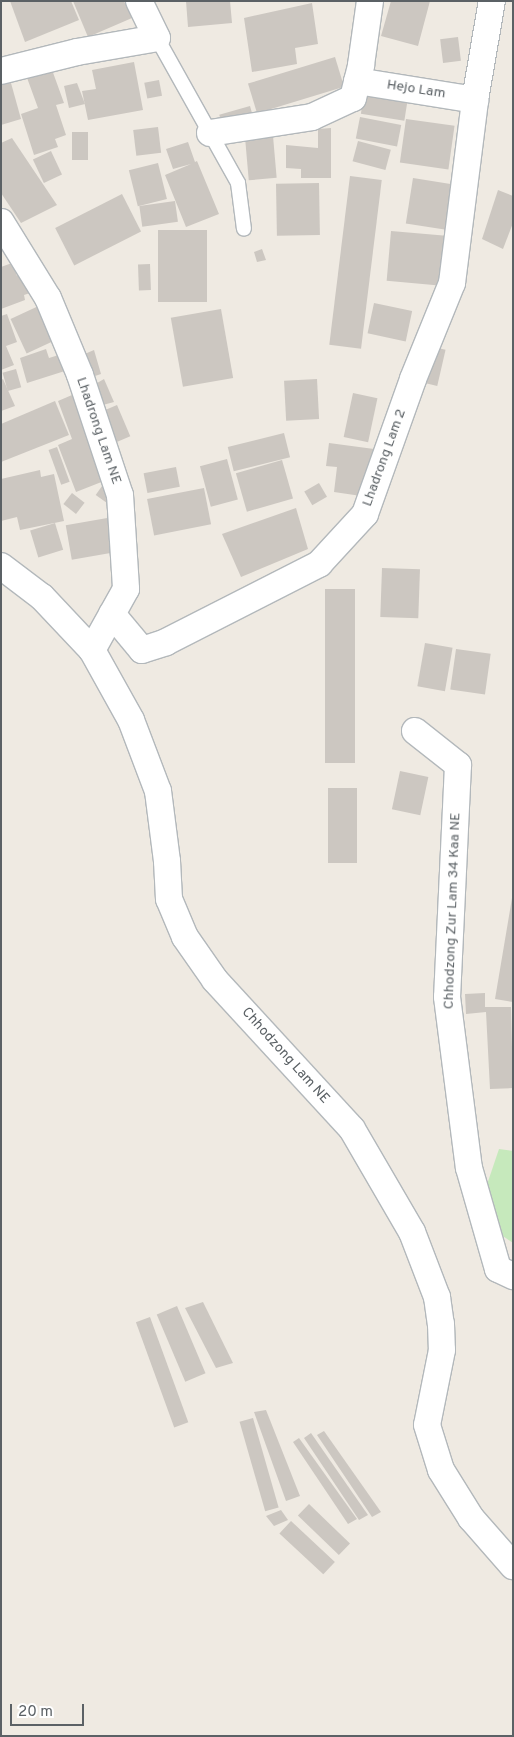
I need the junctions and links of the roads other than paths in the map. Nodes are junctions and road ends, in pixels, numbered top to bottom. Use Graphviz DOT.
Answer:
graph roads {
  1 [pos="138,1"];
  2 [pos="370,1"];
  3 [pos="492,1"];
  4 [pos="157,38"];
  5 [pos="4,65"];
  6 [pos="357,81"];
  7 [pos="475,100"];
  8 [pos="210,133"];
  9 [pos="1,222"];
  10 [pos="244,229"];
  11 [pos="1,566"];
  12 [pos="112,614"];
  13 [pos="92,650"];
  14 [pos="415,731"];
  15 [pos="513,1276"];
  16 [pos="513,1566"];
  1 -- 4 [label="street"];
  2 -- 6 [label="street"];
  3 -- 7 [label="street"];
  4 -- 5 [label="street"];
  4 -- 8 [label="lane"];
  6 -- 7 [label="street, Hejo Lam"];
  6 -- 8 [label="street"];
  7 -- 12 [label="street, Lhadrong Lam 2"];
  8 -- 10 [label="lane"];
  9 -- 12 [label="street, Lhadrong Lam NE"];
  11 -- 13 [label="street, Chhodzong Lam NE"];
  12 -- 13 [label="street, Lhadrong Lam NE"];
  13 -- 16 [label="street, Chhodzong Lam NE"];
  14 -- 15 [label="street, Chhodzong Zur Lam 34 Kaa NE"];
}
